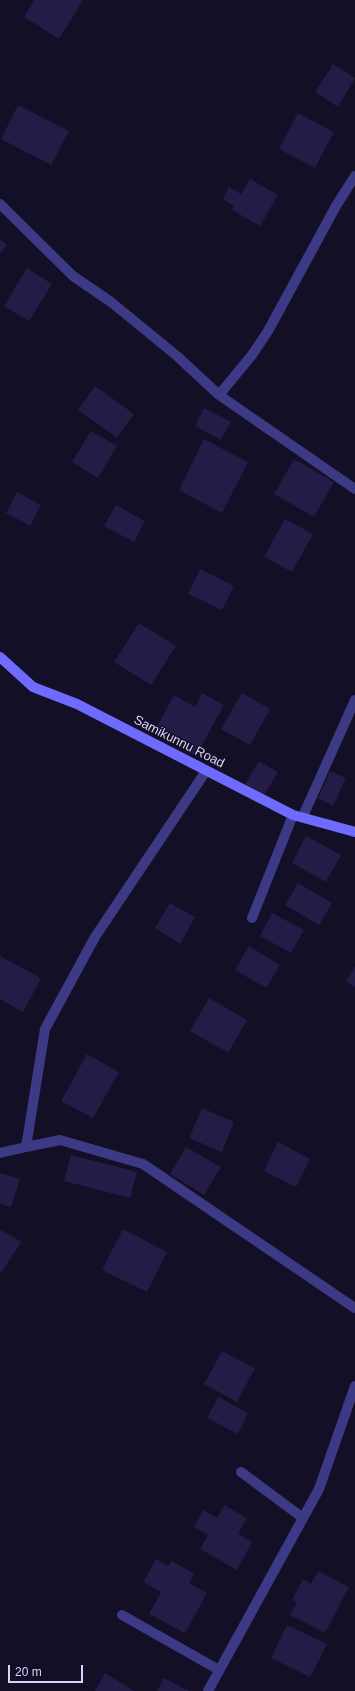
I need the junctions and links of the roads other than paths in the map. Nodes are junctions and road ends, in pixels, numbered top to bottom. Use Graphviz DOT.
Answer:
graph roads {
  1 [pos="355,176"];
  2 [pos="0,204"];
  3 [pos="219,395"];
  4 [pos="355,489"];
  5 [pos="0,657"];
  6 [pos="355,700"];
  7 [pos="206,771"];
  8 [pos="298,816"];
  9 [pos="355,832"];
  10 [pos="252,918"];
  11 [pos="26,1147"];
  12 [pos="0,1153"];
  13 [pos="355,1308"];
  14 [pos="355,1386"];
  15 [pos="242,1472"];
  16 [pos="303,1518"];
  17 [pos="122,1615"];
  18 [pos="219,1670"];
  19 [pos="208,1691"];
  1 -- 3 [label="street"];
  2 -- 3 [label="street"];
  3 -- 4 [label="street"];
  5 -- 7 [label="main road, Samikunnu Road"];
  6 -- 8 [label="street"];
  7 -- 8 [label="main road, Samikunnu Road"];
  7 -- 11 [label="street"];
  8 -- 9 [label="main road, Samikunnu Road"];
  8 -- 10 [label="street"];
  11 -- 12 [label="street"];
  11 -- 13 [label="street"];
  14 -- 16 [label="street"];
  15 -- 16 [label="street"];
  16 -- 18 [label="street"];
  17 -- 18 [label="street"];
  18 -- 19 [label="street"];
}
